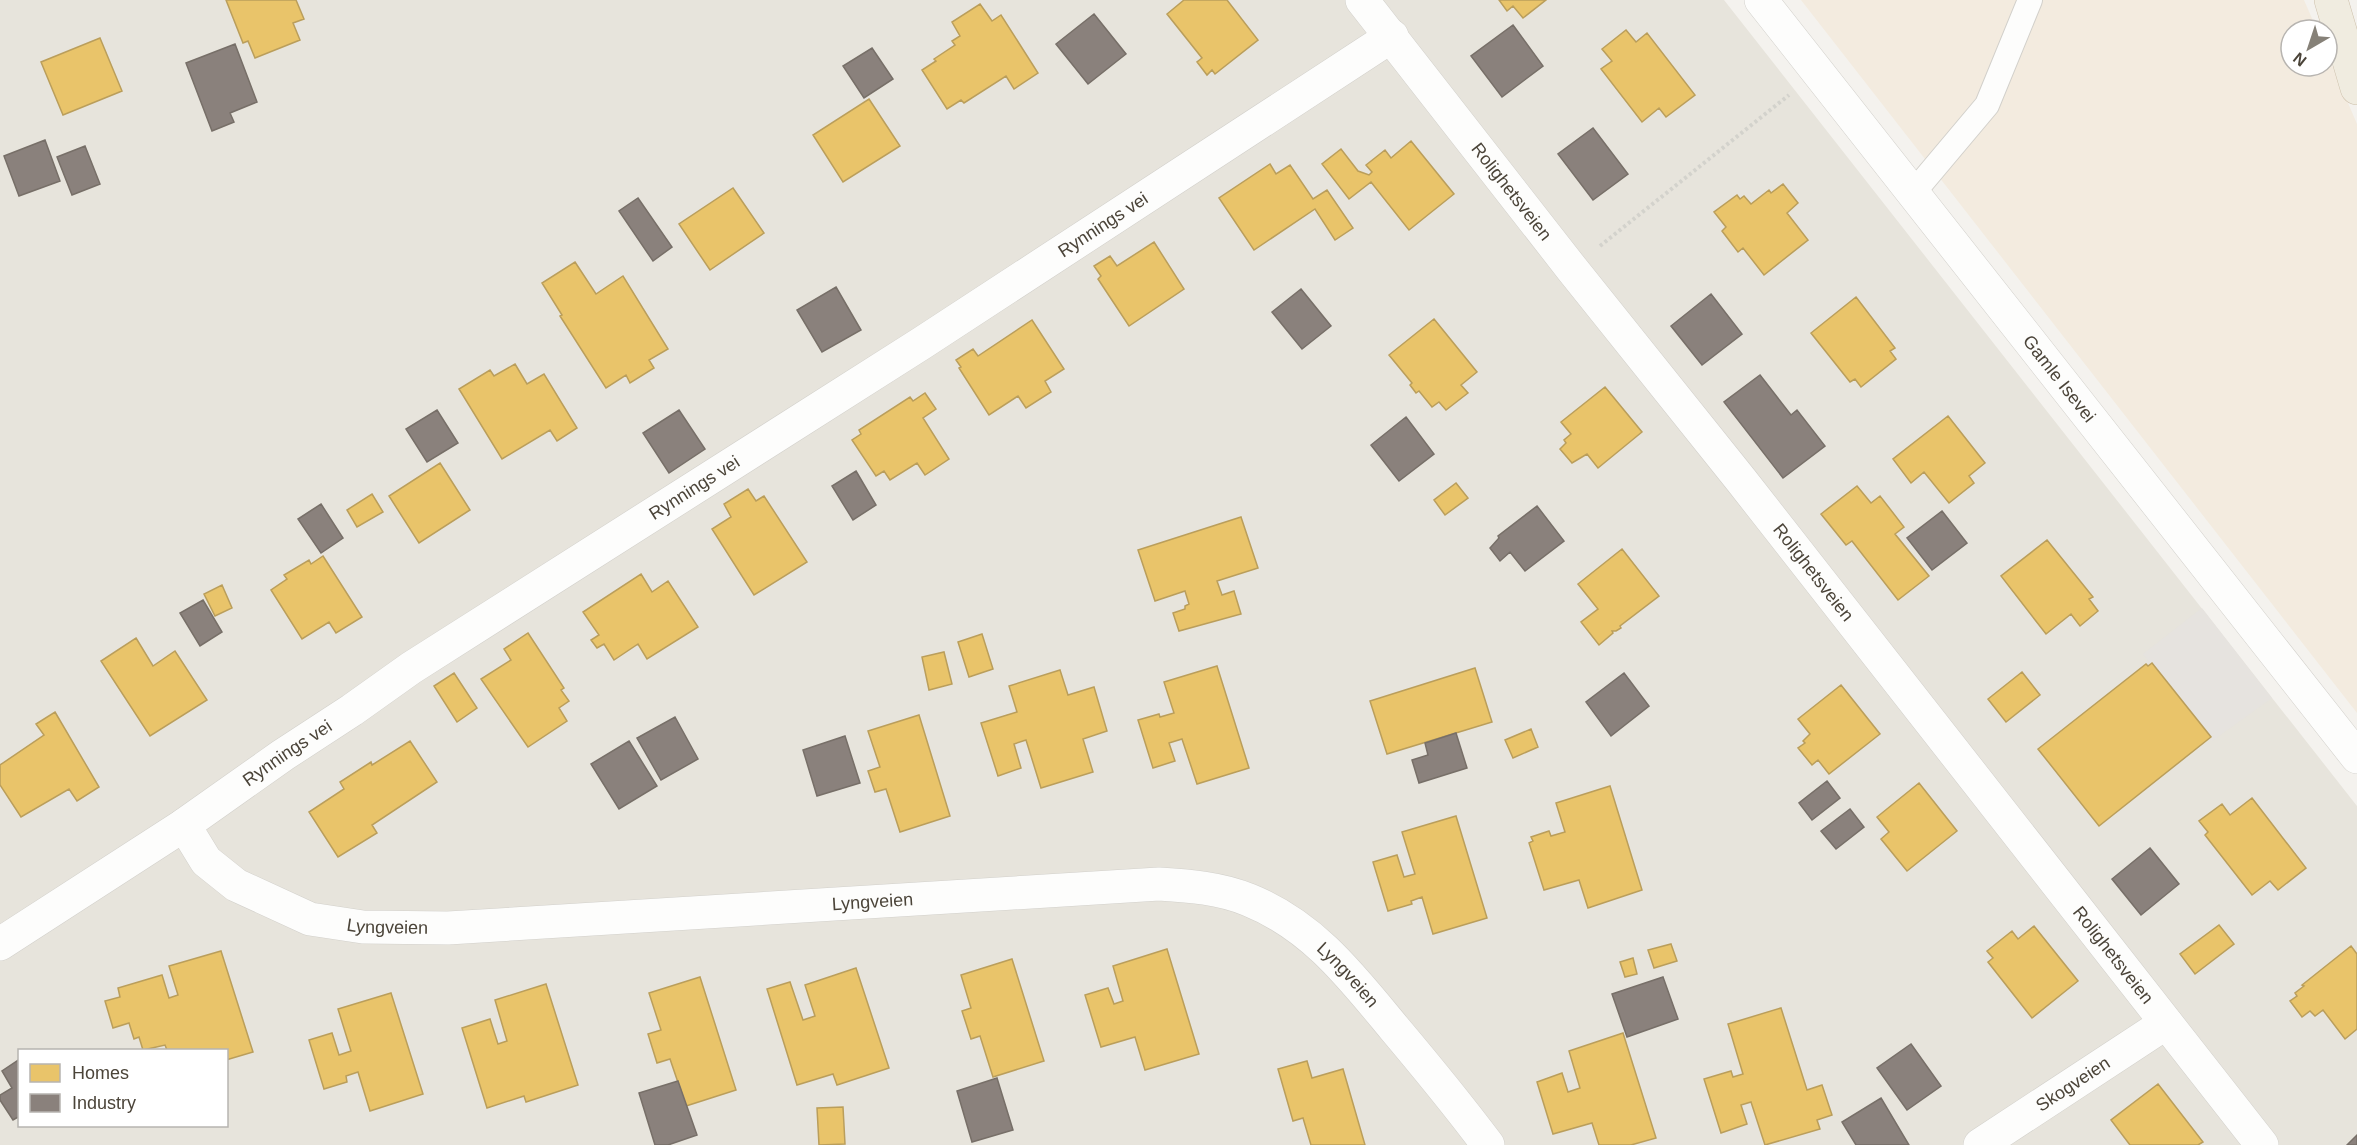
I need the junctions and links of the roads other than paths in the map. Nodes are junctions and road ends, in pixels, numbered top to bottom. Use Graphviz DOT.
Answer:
graph roads {
  1 [pos="1362,0"];
  2 [pos="1761,0"];
  3 [pos="2030,0"];
  4 [pos="2331,0"];
  5 [pos="1392,36"];
  6 [pos="2357,87"];
  7 [pos="1913,194"];
  8 [pos="2357,757"];
  9 [pos="184,825"];
  10 [pos="0,944"];
  11 [pos="2166,1023"];
  12 [pos="1488,1145"];
  13 [pos="1980,1145"];
  14 [pos="2262,1145"];
  1 -- 5 [label="street, Rolighetsveien"];
  2 -- 7 [label="street, Gamle Isevei"];
  3 -- 7 [label="lane"];
  4 -- 6 [label="highway"];
  5 -- 9 [label="street, Rynnings vei"];
  5 -- 11 [label="street, Rolighetsveien"];
  7 -- 8 [label="street, Gamle Isevei"];
  9 -- 10 [label="street, Rynnings vei"];
  9 -- 12 [label="street, Lyngveien"];
  11 -- 13 [label="street, Skogveien"];
  11 -- 14 [label="street, Rolighetsveien"];
}
